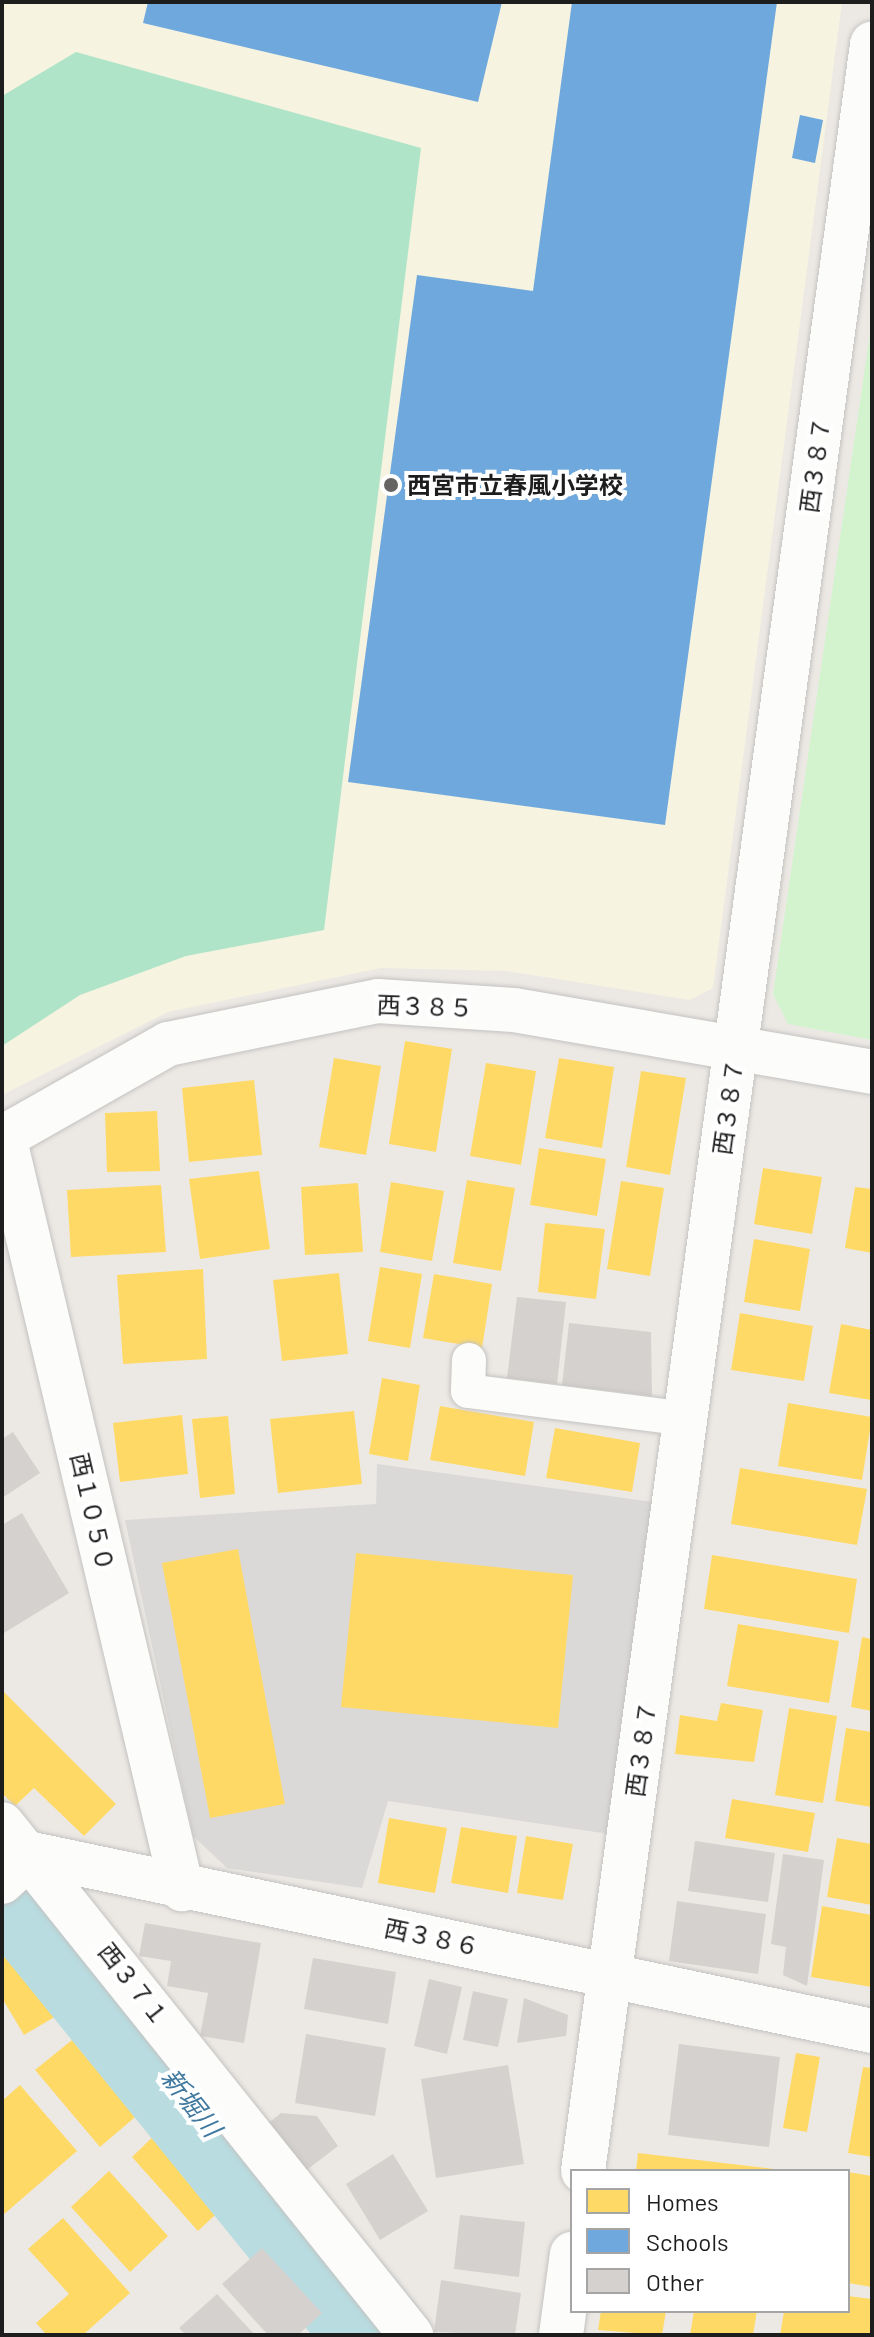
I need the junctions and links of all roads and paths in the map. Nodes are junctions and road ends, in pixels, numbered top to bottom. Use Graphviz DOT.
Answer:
graph roads {
  1 [pos="872,44"];
  2 [pos="737,1047"];
  3 [pos="872,1072"];
  4 [pos="3,1137"];
  5 [pos="469,1360"];
  6 [pos="686,1419"];
  7 [pos="16,1854"];
  8 [pos="182,1889"];
  9 [pos="610,1975"];
  10 [pos="872,2031"];
  11 [pos="583,2169"];
  12 [pos="570,2269"];
  13 [pos="411,2335"];
  14 [pos="561,2335"];
  1 -- 2 [label="street, 西３８７"];
  2 -- 3 [label="street, 西３８５"];
  2 -- 4 [label="street, 西３８５"];
  2 -- 6 [label="street, 西３８７"];
  4 -- 8 [label="street, 西１０５０"];
  5 -- 6 [label="lane"];
  6 -- 9 [label="street, 西３８７"];
  7 -- 8 [label="street, 西３８６"];
  7 -- 13 [label="street, 西３７１"];
  8 -- 9 [label="street, 西３８６"];
  9 -- 10 [label="street, 西３８６"];
  9 -- 11 [label="street, 西３８７"];
  12 -- 14 [label="street"];
}
